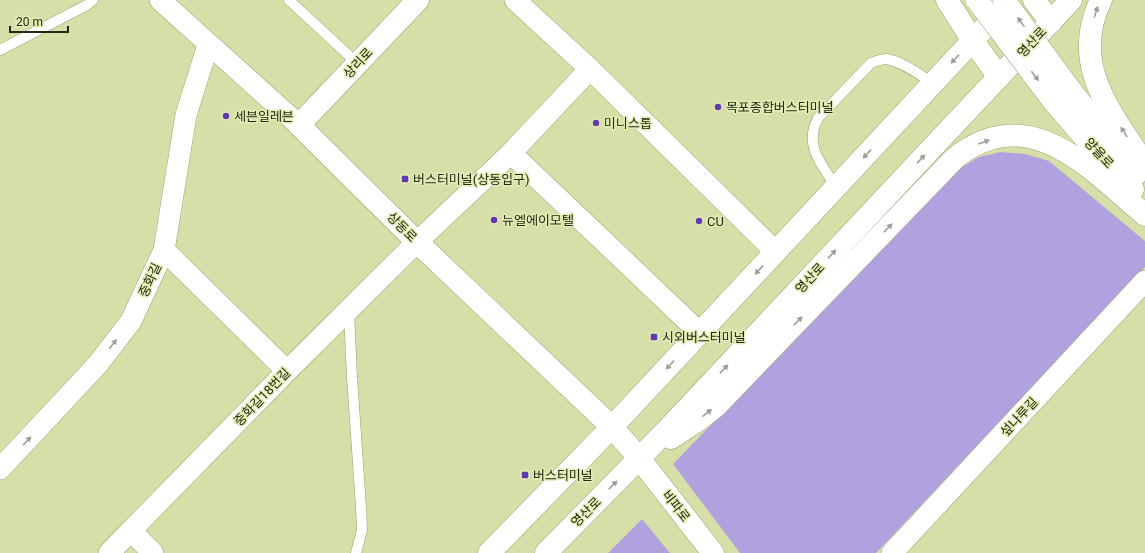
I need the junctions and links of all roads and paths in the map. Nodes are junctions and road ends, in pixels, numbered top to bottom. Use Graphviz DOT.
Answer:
graph roads {
  1 [pos="93,0"];
  2 [pos="160,0"];
  3 [pos="289,0"];
  4 [pos="304,0"];
  5 [pos="418,0"];
  6 [pos="515,0"];
  7 [pos="947,0"];
  8 [pos="977,0"];
  9 [pos="1004,0"];
  10 [pos="1011,0"];
  11 [pos="1034,0"];
  12 [pos="1071,0"];
  13 [pos="1101,0"];
  14 [pos="297,8"];
  15 [pos="1050,22"];
  16 [pos="973,41"];
  17 [pos="208,44"];
  18 [pos="0,50"];
  19 [pos="358,64"];
  20 [pos="590,69"];
  21 [pos="999,77"];
  22 [pos="933,83"];
  23 [pos="1062,95"];
  24 [pos="299,125"];
  25 [pos="511,153"];
  26 [pos="1145,165"];
  27 [pos="1145,186"];
  28 [pos="836,187"];
  29 [pos="1145,202"];
  30 [pos="1145,215"];
  31 [pos="417,242"];
  32 [pos="164,250"];
  33 [pos="776,252"];
  34 [pos="1145,281"];
  35 [pos="348,310"];
  36 [pos="700,333"];
  37 [pos="288,371"];
  38 [pos="612,427"];
  39 [pos="639,458"];
  40 [pos="0,469"];
  41 [pos="131,531"];
  42 [pos="108,553"];
  43 [pos="153,553"];
  44 [pos="356,553"];
  45 [pos="488,553"];
  46 [pos="546,553"];
  47 [pos="713,553"];
  48 [pos="892,553"];
  1 -- 18 [label="lane"];
  2 -- 17 [label="street, 상동로"];
  3 -- 14 [label="lane"];
  4 -- 14 [label="lane"];
  5 -- 19 [label="street, 상리로"];
  6 -- 20 [label="street"];
  7 -- 16 [label="street"];
  8 -- 23 [label="street, one-way, bridge"];
  23 -- 9 [label="street, one-way, bridge"];
  10 -- 16 [label="street"];
  11 -- 15 [label="street"];
  12 -- 15 [label="street, 영산로"];
  26 -- 13 [label="street, one-way"];
  14 -- 19 [label="lane"];
  15 -- 21 [label="street, 영산로"];
  16 -- 21 [label="street"];
  16 -- 22 [label="street, one-way"];
  17 -- 24 [label="street, 상동로"];
  17 -- 32 [label="street, 중화길"];
  19 -- 24 [label="street, 상리로"];
  20 -- 25 [label="street, 중화길18번길"];
  20 -- 33 [label="street"];
  39 -- 21 [label="street, 영산로, one-way"];
  22 -- 28 [label="street, one-way"];
  22 -- 28 [label="lane"];
  23 -- 27 [label="street, 양을로"];
  23 -- 29 [label="street, 양을로"];
  24 -- 31 [label="street, 상동로"];
  25 -- 31 [label="street, 중화길18번길"];
  25 -- 36 [label="street"];
  28 -- 33 [label="street"];
  39 -- 30 [label="street, one-way"];
  31 -- 35 [label="street, 중화길18번길"];
  31 -- 38 [label="street, 상동로"];
  32 -- 37 [label="street"];
  40 -- 32 [label="street, 중화길, one-way"];
  33 -- 36 [label="street, one-way"];
  34 -- 48 [label="street, 섶나루길"];
  35 -- 37 [label="street, 중화길18번길"];
  35 -- 44 [label="lane"];
  36 -- 38 [label="street, one-way"];
  37 -- 41 [label="street, 중화길18번길"];
  38 -- 39 [label="street, 상동로"];
  38 -- 45 [label="street"];
  46 -- 39 [label="street, 영산로, one-way"];
  39 -- 47 [label="street, 비파로"];
  41 -- 42 [label="street, 중화길18번길"];
  41 -- 43 [label="street"];
}
